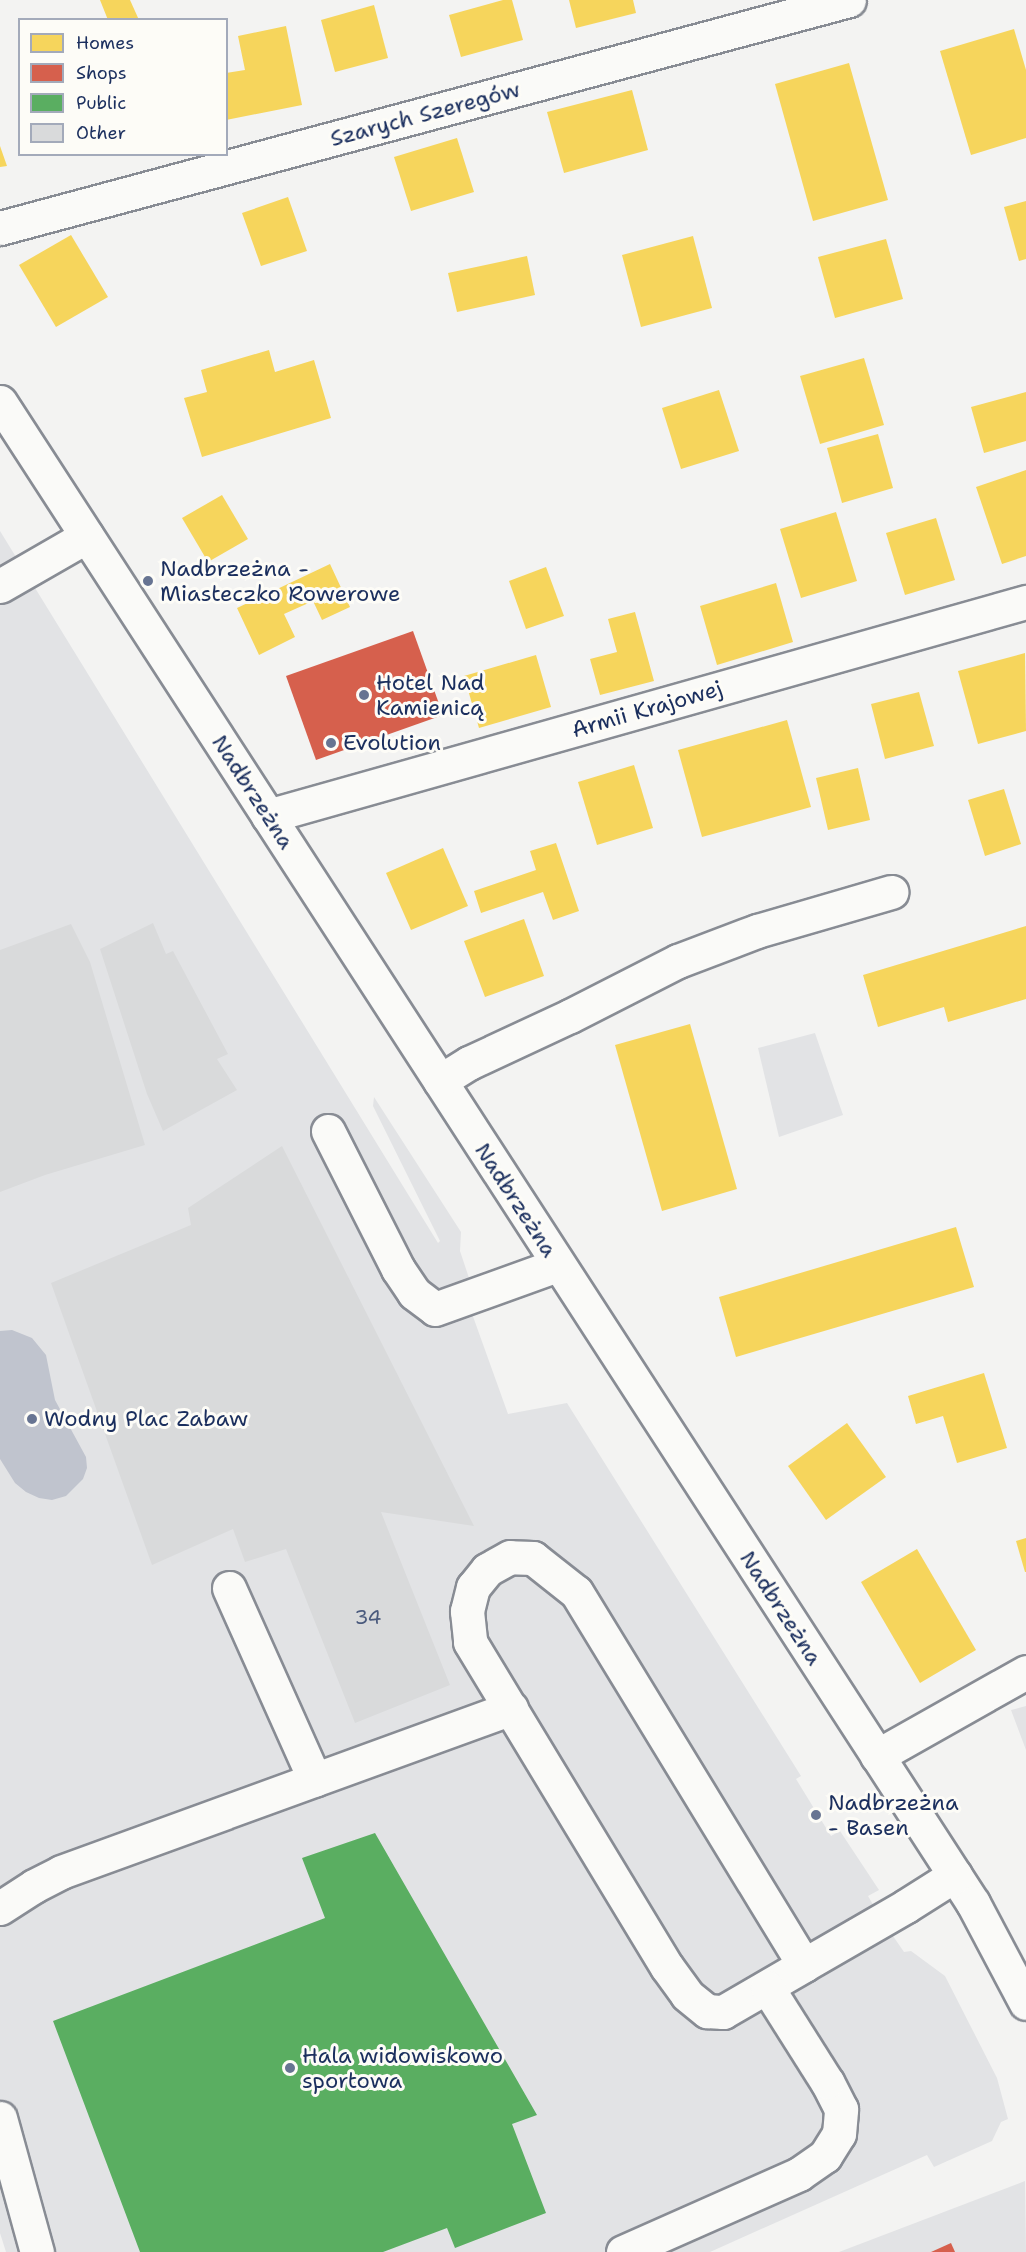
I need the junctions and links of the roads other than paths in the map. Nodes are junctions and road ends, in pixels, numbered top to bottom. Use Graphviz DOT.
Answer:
graph roads {
  1 [pos="849,0"];
  2 [pos="0,228"];
  3 [pos="0,402"];
  4 [pos="87,536"];
  5 [pos="0,586"];
  6 [pos="1026,602"];
  7 [pos="268,816"];
  8 [pos="891,892"];
  9 [pos="440,1081"];
  10 [pos="328,1131"];
  11 [pos="557,1265"];
  12 [pos="229,1588"];
  13 [pos="1026,1672"];
  14 [pos="511,1708"];
  15 [pos="877,1756"];
  16 [pos="315,1780"];
  17 [pos="955,1875"];
  18 [pos="0,1908"];
  19 [pos="804,1965"];
  20 [pos="767,1987"];
  21 [pos="1026,2003"];
  22 [pos="0,2118"];
  23 [pos="37,2252"];
  24 [pos="623,2252"];
  1 -- 2 [label="street, Szarych Szeregów"];
  3 -- 4 [label="street, Nadbrzeżna"];
  4 -- 5 [label="street"];
  4 -- 7 [label="street, Nadbrzeżna"];
  6 -- 7 [label="street, Armii Krajowej"];
  7 -- 9 [label="street, Nadbrzeżna"];
  8 -- 9 [label="street"];
  9 -- 11 [label="street, Nadbrzeżna"];
  10 -- 11 [label="street"];
  11 -- 15 [label="street, Nadbrzeżna"];
  12 -- 16 [label="street"];
  13 -- 15 [label="street"];
  14 -- 16 [label="street"];
  14 -- 19 [label="street"];
  14 -- 20 [label="street"];
  15 -- 17 [label="street, Nadbrzeżna"];
  16 -- 18 [label="street"];
  17 -- 19 [label="street"];
  17 -- 21 [label="street, Nadbrzeżna"];
  19 -- 20 [label="street"];
  20 -- 24 [label="street"];
  22 -- 23 [label="street"];
}
